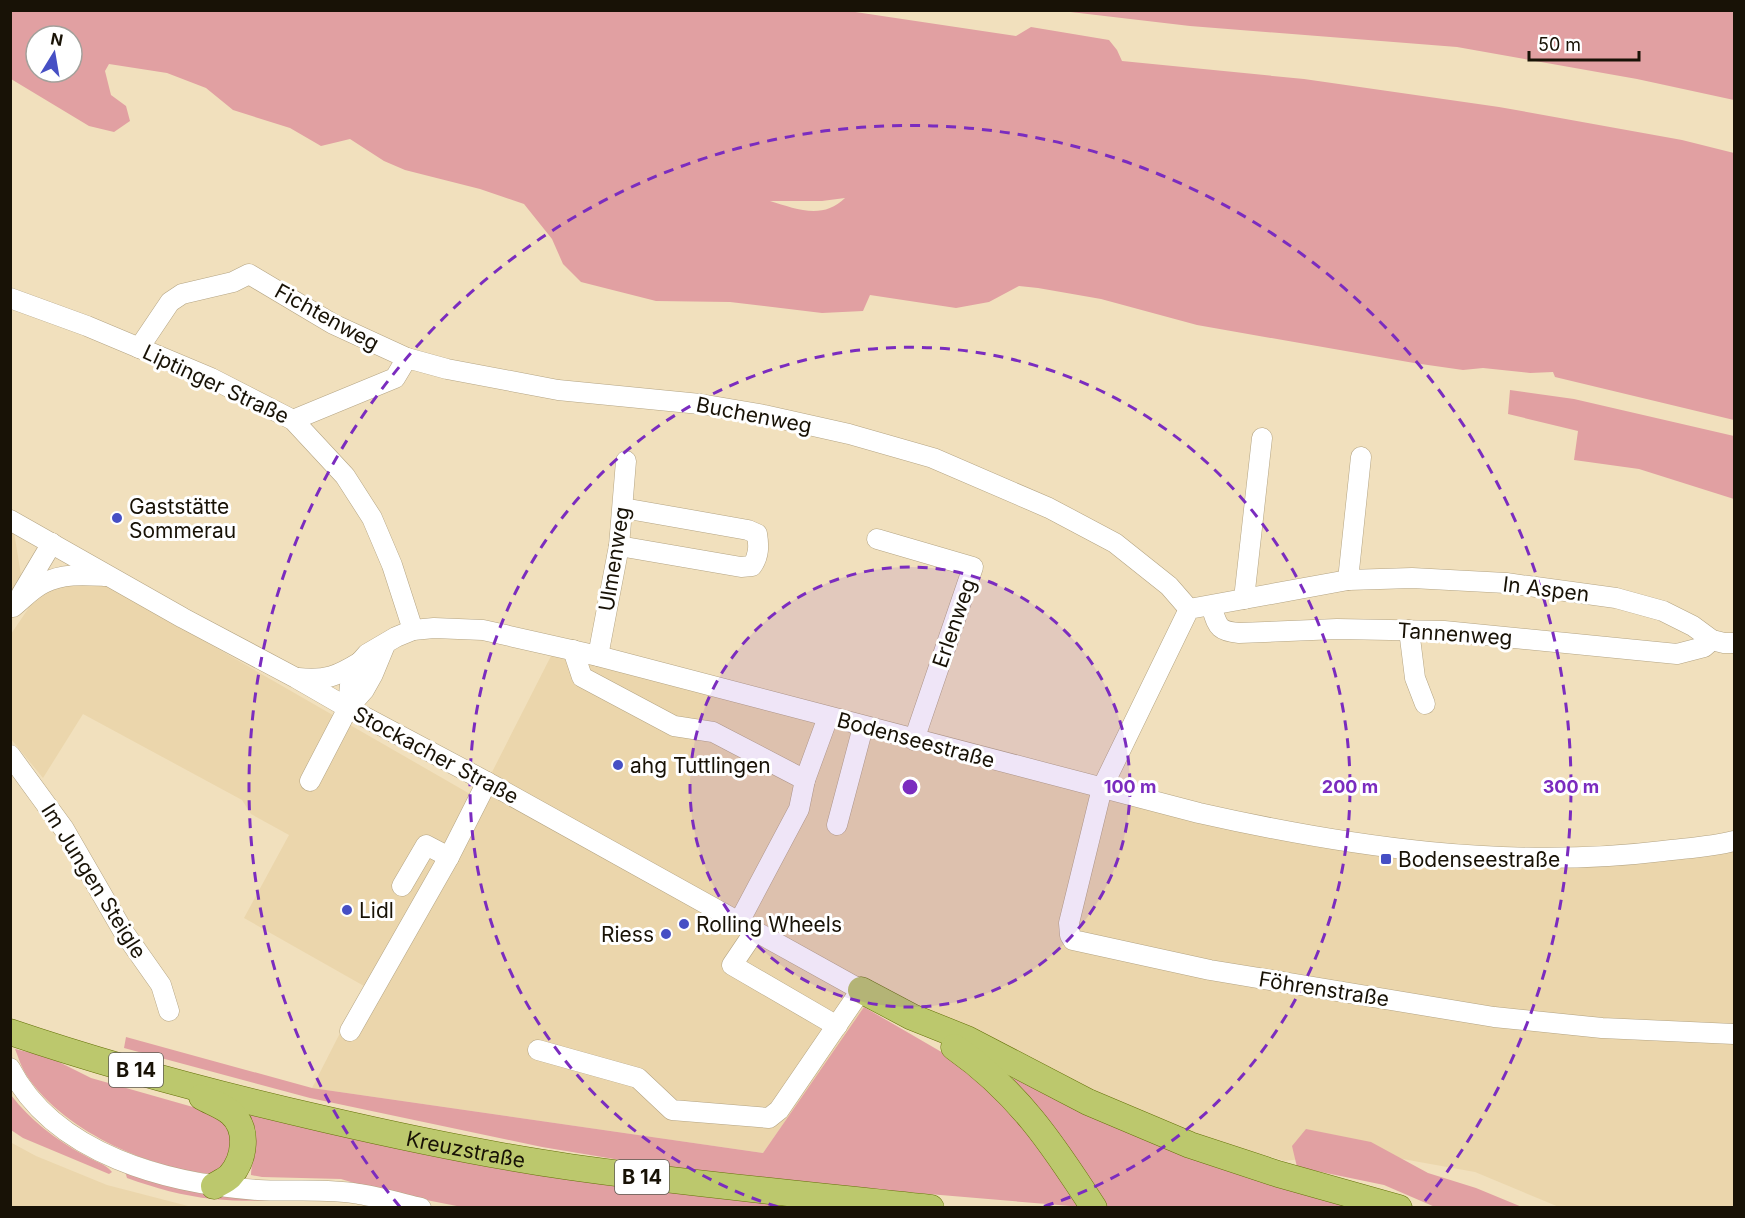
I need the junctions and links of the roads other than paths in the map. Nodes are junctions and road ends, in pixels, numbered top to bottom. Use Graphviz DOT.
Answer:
graph roads {
  1 [pos="10,298"];
  2 [pos="139,348"];
  3 [pos="407,358"];
  4 [pos="293,420"];
  5 [pos="1262,438"];
  6 [pos="1361,457"];
  7 [pos="626,461"];
  8 [pos="623,508"];
  9 [pos="10,520"];
  10 [pos="877,539"];
  11 [pos="52,543"];
  12 [pos="619,546"];
  13 [pos="112,576"];
  14 [pos="1347,580"];
  15 [pos="1244,599"];
  16 [pos="1211,606"];
  17 [pos="12,609"];
  18 [pos="1190,609"];
  19 [pos="413,630"];
  20 [pos="1409,630"];
  21 [pos="1712,640"];
  22 [pos="1734,643"];
  23 [pos="385,645"];
  24 [pos="573,650"];
  25 [pos="598,656"];
  26 [pos="360,662"];
  27 [pos="296,678"];
  28 [pos="1425,704"];
  29 [pos="348,708"];
  30 [pos="828,717"];
  31 [pos="863,726"];
  32 [pos="914,740"];
  33 [pos="10,755"];
  34 [pos="805,780"];
  35 [pos="310,781"];
  36 [pos="487,782"];
  37 [pos="1102,788"];
  38 [pos="837,825"];
  39 [pos="1734,841"];
  40 [pos="449,857"];
  41 [pos="402,886"];
  42 [pos="747,927"];
  43 [pos="861,990"];
  44 [pos="169,1011"];
  45 [pos="912,1017"];
  46 [pos="837,1026"];
  47 [pos="350,1031"];
  48 [pos="10,1032"];
  49 [pos="1734,1034"];
  50 [pos="538,1050"];
  51 [pos="10,1068"];
  52 [pos="188,1085"];
  53 [pos="214,1186"];
  54 [pos="358,1201"];
  55 [pos="421,1208"];
  56 [pos="932,1208"];
  57 [pos="1094,1208"];
  58 [pos="1399,1208"];
  1 -- 2 [label="street, Liptinger Straße"];
  2 -- 3 [label="street, Fichtenweg"];
  2 -- 4 [label="street, Liptinger Straße"];
  3 -- 4 [label="street"];
  3 -- 18 [label="street, Buchenweg"];
  4 -- 19 [label="street, Liptinger Straße"];
  5 -- 15 [label="street"];
  6 -- 14 [label="street"];
  7 -- 8 [label="street, Ulmenweg"];
  8 -- 12 [label="street, Ulmenweg"];
  8 -- 12 [label="street"];
  9 -- 11 [label="street, Stockacher Straße"];
  10 -- 32 [label="street, Erlenweg"];
  11 -- 13 [label="street, Stockacher Straße"];
  11 -- 17 [label="street"];
  12 -- 25 [label="street, Ulmenweg"];
  13 -- 17 [label="street"];
  13 -- 27 [label="street, Stockacher Straße"];
  14 -- 15 [label="street, In Aspen"];
  14 -- 21 [label="street, In Aspen"];
  15 -- 16 [label="street, In Aspen"];
  16 -- 18 [label="street, In Aspen"];
  16 -- 20 [label="street, Tannenweg"];
  18 -- 37 [label="street"];
  19 -- 23 [label="street, Bodenseestraße"];
  19 -- 24 [label="street, Bodenseestraße"];
  20 -- 21 [label="street, Tannenweg"];
  20 -- 28 [label="street"];
  21 -- 22 [label="street, In Aspen"];
  23 -- 26 [label="street, Bodenseestraße"];
  23 -- 29 [label="street"];
  24 -- 25 [label="street, Bodenseestraße"];
  24 -- 34 [label="street"];
  25 -- 30 [label="street, Bodenseestraße"];
  26 -- 27 [label="street, Bodenseestraße"];
  26 -- 29 [label="street"];
  27 -- 29 [label="street, Stockacher Straße"];
  29 -- 35 [label="street"];
  29 -- 36 [label="street, Stockacher Straße"];
  30 -- 31 [label="street, Bodenseestraße"];
  30 -- 34 [label="street"];
  31 -- 32 [label="street, Bodenseestraße"];
  31 -- 38 [label="street"];
  32 -- 37 [label="street, Bodenseestraße"];
  33 -- 44 [label="street, Im Jungen Steigle"];
  34 -- 42 [label="street"];
  36 -- 40 [label="street"];
  36 -- 42 [label="street, Stockacher Straße"];
  37 -- 39 [label="street, Bodenseestraße"];
  37 -- 49 [label="street, Föhrenstraße"];
  40 -- 41 [label="street"];
  40 -- 47 [label="street"];
  42 -- 43 [label="street, Stockacher Straße"];
  42 -- 46 [label="street"];
  43 -- 45 [label="main road"];
  43 -- 46 [label="street"];
  45 -- 57 [label="main road"];
  45 -- 58 [label="main road"];
  46 -- 50 [label="street"];
  48 -- 52 [label="main road, Kreuzstraße / B 14"];
  51 -- 53 [label="street"];
  52 -- 53 [label="main road"];
  52 -- 56 [label="main road, Kreuzstraße / B 14"];
  53 -- 54 [label="street"];
  54 -- 55 [label="street"];
}
